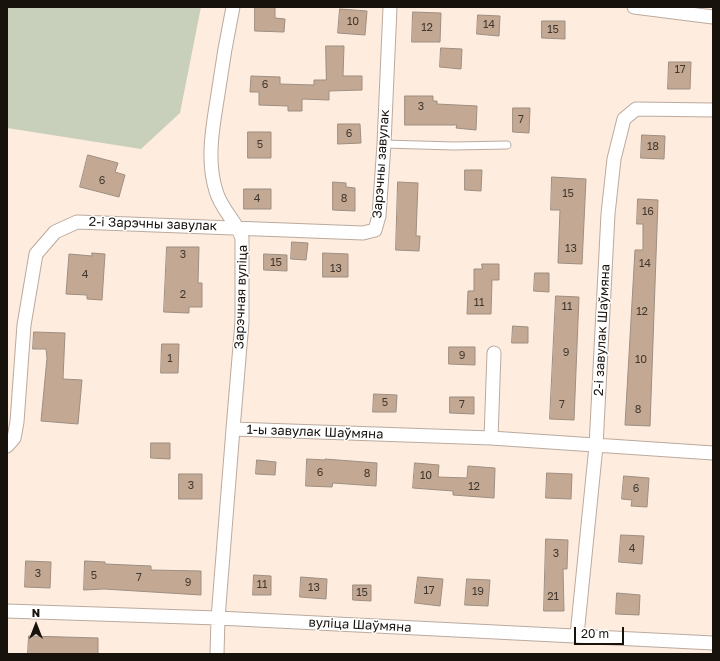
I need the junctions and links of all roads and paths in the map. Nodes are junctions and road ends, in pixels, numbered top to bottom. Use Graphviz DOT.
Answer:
graph roads {
  1 [pos="233,7"];
  2 [pos="390,7"];
  3 [pos="634,7"];
  4 [pos="713,17"];
  5 [pos="713,110"];
  6 [pos="384,144"];
  7 [pos="507,145"];
  8 [pos="238,227"];
  9 [pos="494,352"];
  10 [pos="233,429"];
  11 [pos="491,438"];
  12 [pos="7,446"];
  13 [pos="596,446"];
  14 [pos="713,453"];
  15 [pos="7,611"];
  16 [pos="218,618"];
  17 [pos="577,635"];
  18 [pos="713,643"];
  19 [pos="217,654"];
  1 -- 8 [label="street, Зарэчная вуліца"];
  2 -- 6 [label="street, Зарэчны завулак"];
  3 -- 4 [label="street"];
  5 -- 13 [label="street, 2-і завулак Шаўмяна"];
  6 -- 7 [label="lane"];
  6 -- 8 [label="street, Зарэчны завулак"];
  8 -- 10 [label="street, Зарэчная вуліца"];
  8 -- 12 [label="street, 2-і Зарэчны завулак"];
  9 -- 11 [label="street"];
  10 -- 11 [label="street, 1-ы завулак Шаўмяна"];
  10 -- 16 [label="street, 1-ы завулак Шаўмяна"];
  11 -- 13 [label="street, 1-ы завулак Шаўмяна"];
  13 -- 14 [label="street, 1-ы завулак Шаўмяна"];
  13 -- 17 [label="street, 2-і завулак Шаўмяна"];
  15 -- 16 [label="street, вуліца Шаўмяна"];
  16 -- 17 [label="street, вуліца Шаўмяна"];
  16 -- 19 [label="street, 1-ы завулак Шаўмяна"];
  17 -- 18 [label="street, вуліца Шаўмяна"];
}
